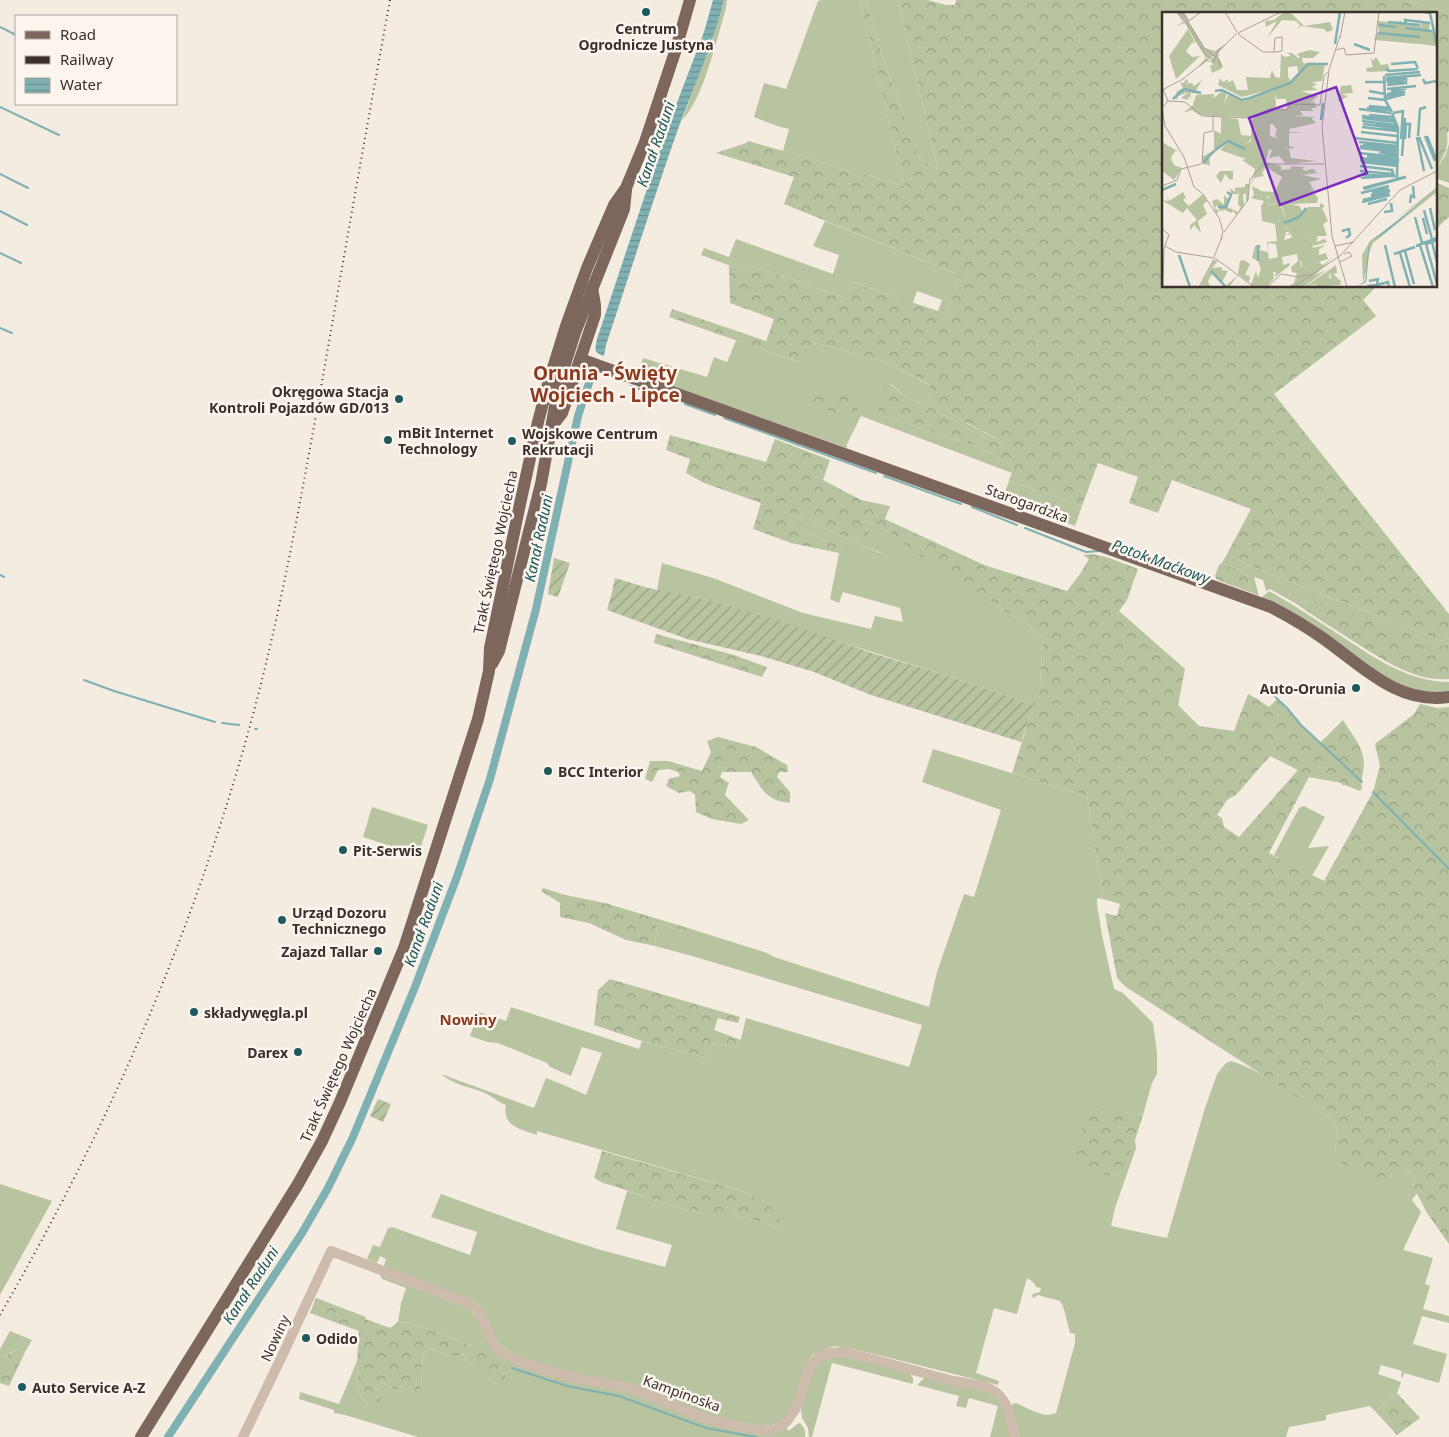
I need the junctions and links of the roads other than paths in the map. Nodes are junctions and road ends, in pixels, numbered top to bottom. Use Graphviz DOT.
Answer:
graph roads {
  1 [pos="690,0"];
  2 [pos="626,188"];
  3 [pos="587,268"];
  4 [pos="592,287"];
  5 [pos="580,359"];
  6 [pos="552,426"];
  7 [pos="535,437"];
  8 [pos="489,671"];
  9 [pos="1449,697"];
  10 [pos="330,1251"];
  11 [pos="141,1437"];
  12 [pos="243,1437"];
  13 [pos="1015,1437"];
  1 -- 2 [label="main road, Trakt Świętego Wojciecha"];
  2 -- 3 [label="main road, Trakt Świętego Wojciecha"];
  2 -- 4 [label="main road, Trakt Świętego Wojciecha"];
  3 -- 4 [label="main road"];
  3 -- 7 [label="main road, Trakt Świętego Wojciecha"];
  4 -- 5 [label="main road"];
  4 -- 6 [label="main road, Trakt Świętego Wojciecha"];
  5 -- 6 [label="main road"];
  5 -- 9 [label="main road, Starogardzka"];
  6 -- 7 [label="main road"];
  6 -- 8 [label="main road, Trakt Świętego Wojciecha"];
  7 -- 8 [label="main road, Trakt Świętego Wojciecha"];
  8 -- 11 [label="main road, Trakt Świętego Wojciecha"];
  10 -- 12 [label="street, Nowiny"];
  10 -- 13 [label="street, Kampinoska"];
}
